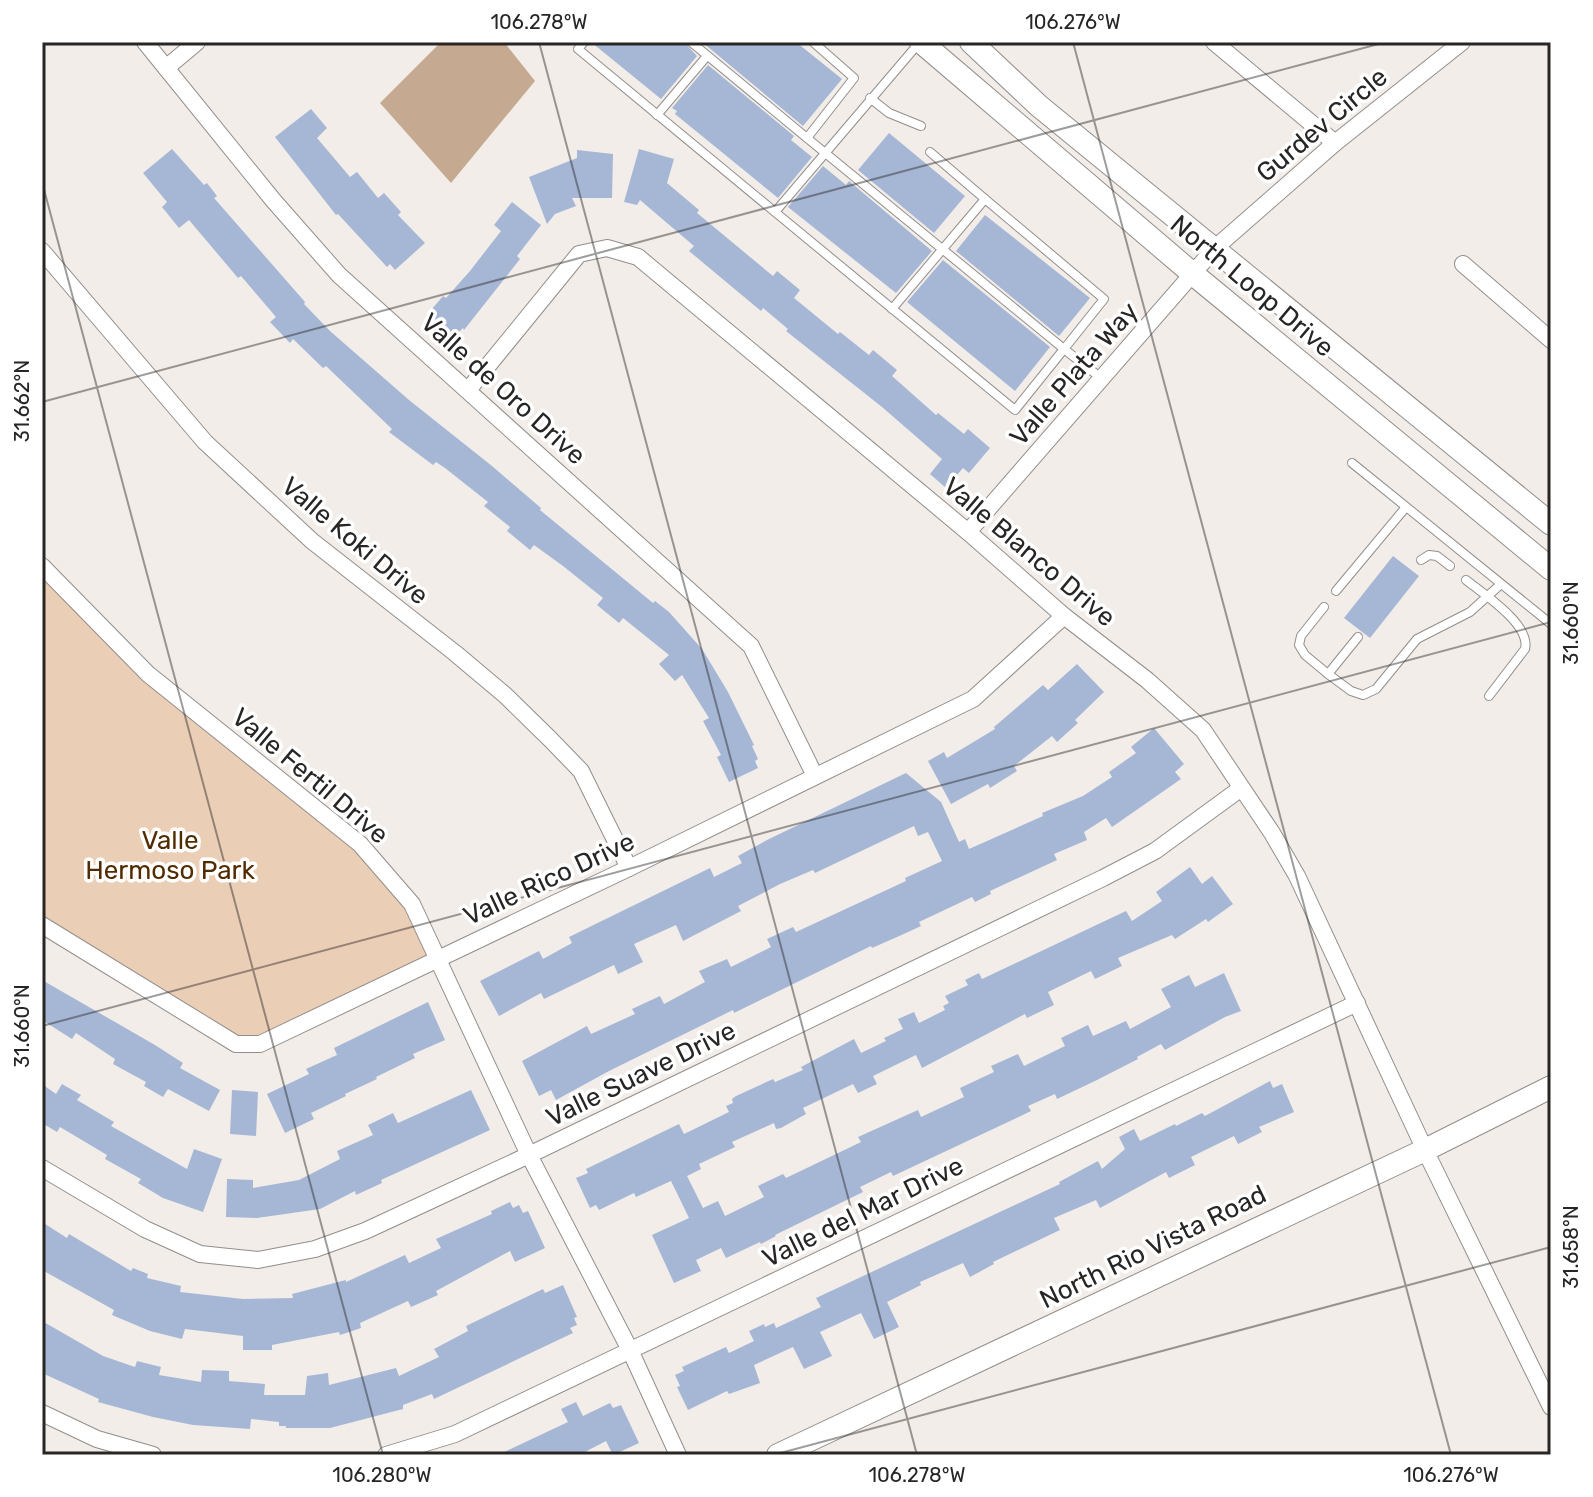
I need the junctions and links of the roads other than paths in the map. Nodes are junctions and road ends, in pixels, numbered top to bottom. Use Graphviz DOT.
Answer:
graph roads {
  1 [pos="145,42"];
  2 [pos="197,42"];
  3 [pos="584,42"];
  4 [pos="691,42"];
  5 [pos="813,42"];
  6 [pos="920,42"];
  7 [pos="971,42"];
  8 [pos="1214,42"];
  9 [pos="1462,42"];
  10 [pos="707,56"];
  11 [pos="166,68"];
  12 [pos="870,98"];
  13 [pos="657,115"];
  14 [pos="921,126"];
  15 [pos="807,138"];
  16 [pos="1335,143"];
  17 [pos="825,152"];
  18 [pos="930,152"];
  19 [pos="985,199"];
  20 [pos="775,212"];
  21 [pos="942,248"];
  22 [pos="1215,248"];
  23 [pos="42,251"];
  24 [pos="1463,264"];
  25 [pos="1193,274"];
  26 [pos="892,309"];
  27 [pos="1551,340"];
  28 [pos="1064,349"];
  29 [pos="1102,378"];
  30 [pos="469,389"];
  31 [pos="1352,463"];
  32 [pos="1406,507"];
  33 [pos="1551,524"];
  34 [pos="968,532"];
  35 [pos="1421,560"];
  36 [pos="42,566"];
  37 [pos="1450,566"];
  38 [pos="1551,569"];
  39 [pos="1466,580"];
  40 [pos="1501,584"];
  41 [pos="1336,591"];
  42 [pos="1489,598"];
  43 [pos="1324,607"];
  44 [pos="1064,616"];
  45 [pos="1551,624"];
  46 [pos="1358,637"];
  47 [pos="1328,674"];
  48 [pos="1489,696"];
  49 [pos="815,776"];
  50 [pos="1240,789"];
  51 [pos="629,868"];
  52 [pos="42,925"];
  53 [pos="438,958"];
  54 [pos="1357,1003"];
  55 [pos="1551,1087"];
  56 [pos="1425,1150"];
  57 [pos="529,1155"];
  58 [pos="42,1168"];
  59 [pos="630,1350"];
  60 [pos="1551,1407"];
  61 [pos="42,1413"];
  62 [pos="153,1455"];
  63 [pos="386,1455"];
  64 [pos="678,1455"];
  65 [pos="778,1455"];
  1 -- 11 [label="street, Valle de Oro Drive"];
  2 -- 11 [label="street"];
  3 -- 13 [label="lane"];
  4 -- 10 [label="lane"];
  5 -- 15 [label="lane"];
  6 -- 12 [label="lane"];
  6 -- 25 [label="main road, North Loop Drive"];
  7 -- 22 [label="main road, North Loop Drive"];
  8 -- 16 [label="street"];
  9 -- 16 [label="street, Gurdev Circle"];
  10 -- 13 [label="lane"];
  10 -- 15 [label="lane"];
  11 -- 30 [label="street, Valle de Oro Drive"];
  12 -- 14 [label="lane"];
  12 -- 17 [label="lane"];
  13 -- 20 [label="lane"];
  15 -- 17 [label="lane"];
  16 -- 22 [label="street, Gurdev Circle"];
  17 -- 20 [label="lane"];
  17 -- 21 [label="lane"];
  18 -- 19 [label="lane"];
  19 -- 21 [label="lane"];
  19 -- 28 [label="lane"];
  20 -- 26 [label="lane"];
  21 -- 26 [label="lane"];
  21 -- 28 [label="lane"];
  22 -- 25 [label="street, Valle Plata Way"];
  22 -- 33 [label="main road, North Loop Drive"];
  23 -- 51 [label="street, Valle Koki Drive"];
  24 -- 27 [label="street"];
  25 -- 29 [label="street, Valle Plata Way"];
  25 -- 38 [label="main road, North Loop Drive"];
  26 -- 28 [label="lane"];
  28 -- 29 [label="lane"];
  29 -- 34 [label="street, Valle Plata Way"];
  30 -- 34 [label="street, Valle Blanco Drive"];
  30 -- 49 [label="street, Valle de Oro Drive"];
  31 -- 32 [label="lane"];
  32 -- 40 [label="lane"];
  32 -- 41 [label="lane"];
  34 -- 44 [label="street, Valle Blanco Drive"];
  35 -- 37 [label="lane"];
  36 -- 53 [label="street, Valle Fertil Drive"];
  39 -- 42 [label="lane"];
  40 -- 42 [label="lane"];
  40 -- 45 [label="lane"];
  42 -- 47 [label="lane"];
  42 -- 48 [label="lane"];
  43 -- 47 [label="lane"];
  44 -- 49 [label="street, Valle Rico Drive"];
  44 -- 50 [label="street, Valle Blanco Drive"];
  46 -- 47 [label="lane"];
  49 -- 51 [label="street, Valle Rico Drive"];
  50 -- 54 [label="street, Valle Blanco Drive"];
  50 -- 57 [label="street, Valle Suave Drive"];
  51 -- 53 [label="street, Valle Rico Drive"];
  52 -- 53 [label="street, Valle Rico Drive"];
  53 -- 57 [label="street, Valle Fertil Drive"];
  54 -- 56 [label="street, Valle Blanco Drive"];
  54 -- 59 [label="street, Valle del Mar Drive"];
  55 -- 56 [label="main road, North Rio Vista Road"];
  56 -- 60 [label="street, Valle Blanco Drive"];
  56 -- 65 [label="main road, North Rio Vista Road"];
  57 -- 58 [label="street, Valle Suave Drive"];
  57 -- 59 [label="street, Valle Fertil Drive"];
  59 -- 63 [label="street, Valle del Mar Drive"];
  59 -- 64 [label="street, Valle Fertil Drive"];
  61 -- 62 [label="street"];
}
